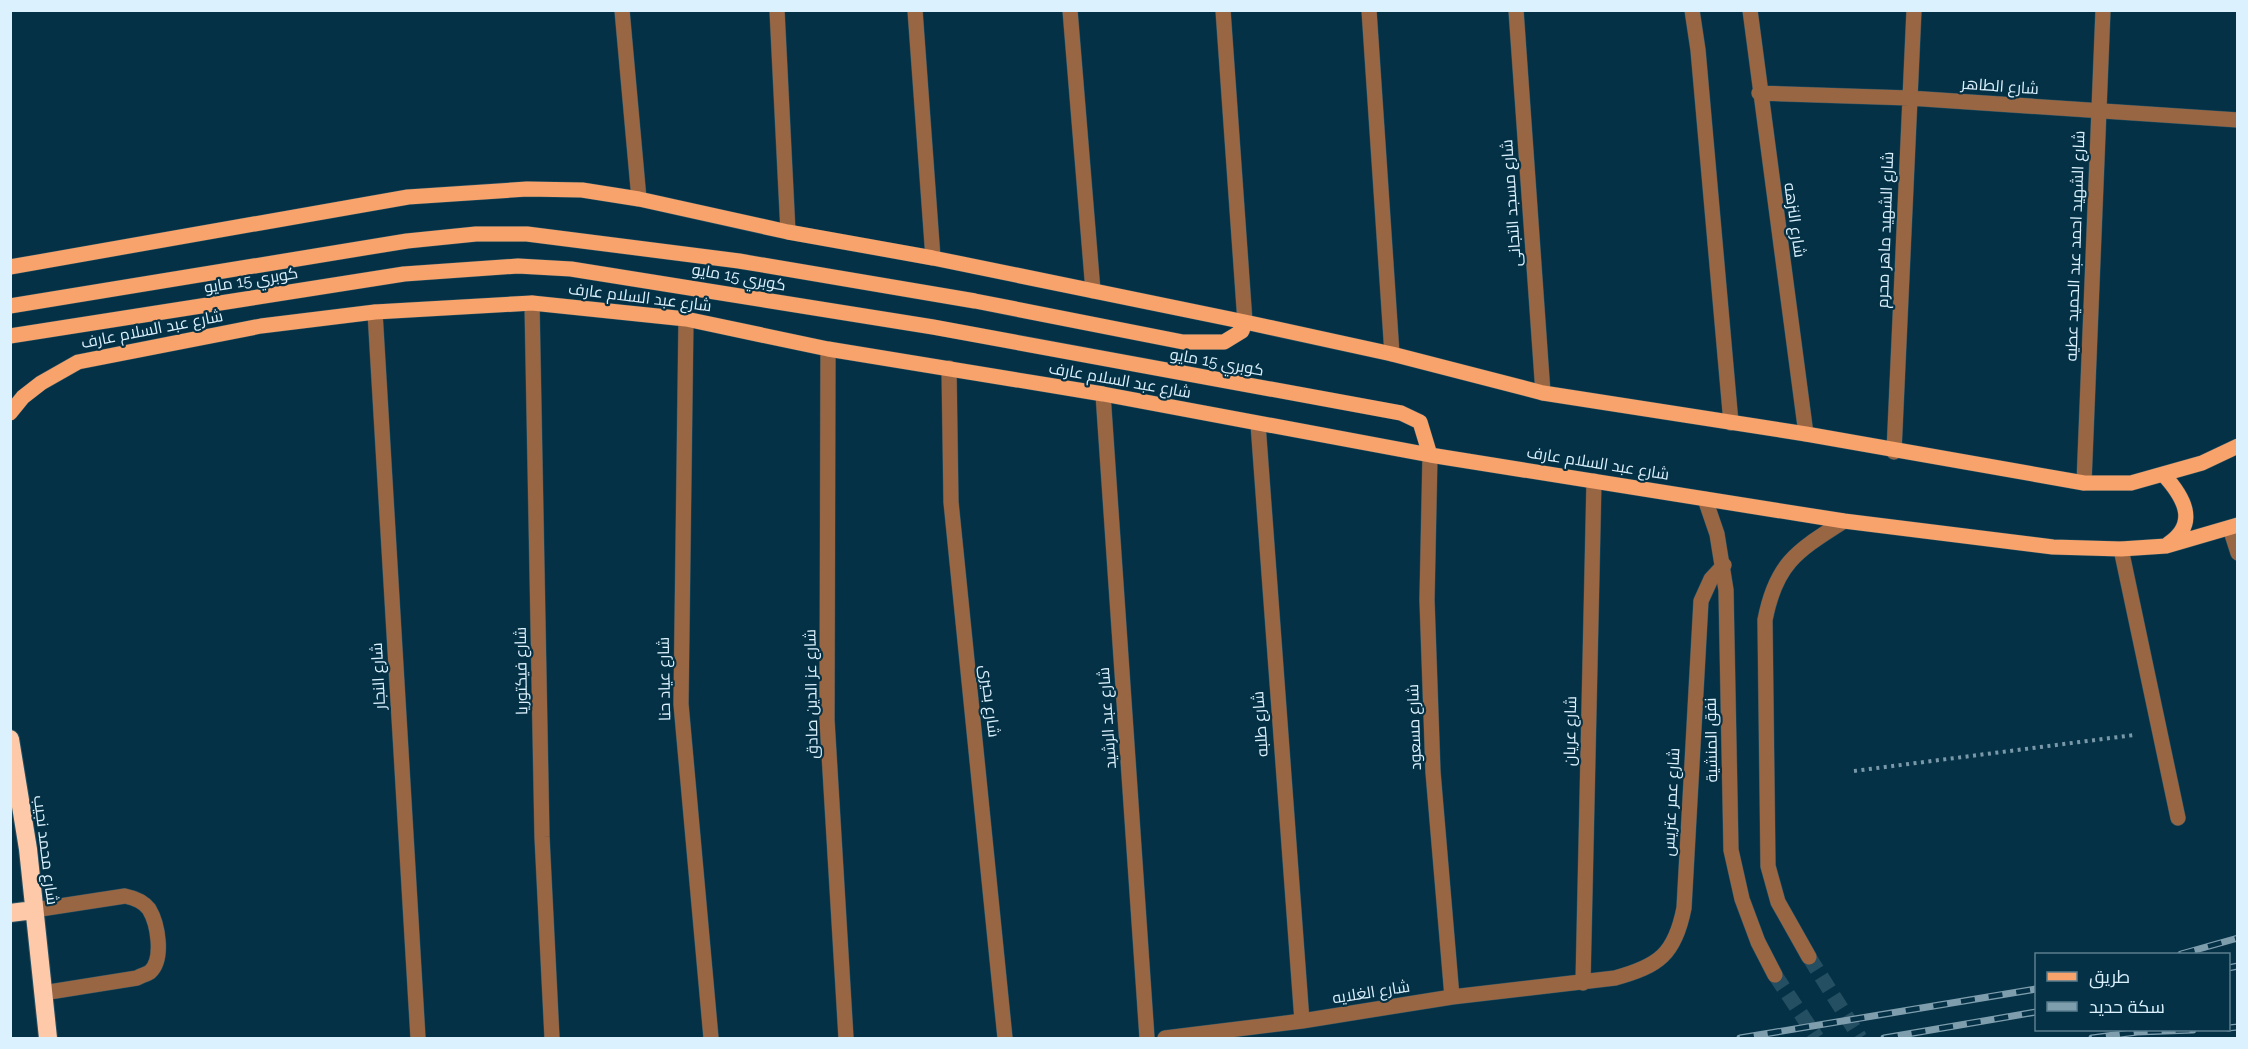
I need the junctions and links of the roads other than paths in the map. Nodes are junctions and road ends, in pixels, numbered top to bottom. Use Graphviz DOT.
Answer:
graph roads {
  1 [pos="622,10"];
  2 [pos="777,10"];
  3 [pos="915,10"];
  4 [pos="1070,10"];
  5 [pos="1223,10"];
  6 [pos="1369,10"];
  7 [pos="1515,10"];
  8 [pos="1692,10"];
  9 [pos="1750,10"];
  10 [pos="1914,10"];
  11 [pos="2103,10"];
  12 [pos="1759,93"];
  13 [pos="1909,98"];
  14 [pos="2097,111"];
  15 [pos="2238,120"];
  16 [pos="639,199"];
  17 [pos="788,232"];
  18 [pos="933,258"];
  19 [pos="10,267"];
  20 [pos="1093,291"];
  21 [pos="532,303"];
  22 [pos="10,306"];
  23 [pos="375,312"];
  24 [pos="686,319"];
  25 [pos="1245,322"];
  26 [pos="10,336"];
  27 [pos="828,349"];
  28 [pos="1392,354"];
  29 [pos="949,368"];
  30 [pos="1543,393"];
  31 [pos="1103,394"];
  32 [pos="10,413"];
  33 [pos="1731,423"];
  34 [pos="1258,424"];
  35 [pos="1806,434"];
  36 [pos="2238,446"];
  37 [pos="1894,452"];
  38 [pos="1430,455"];
  39 [pos="2163,474"];
  40 [pos="1594,481"];
  41 [pos="2084,483"];
  42 [pos="1705,499"];
  43 [pos="1844,521"];
  44 [pos="2234,526"];
  45 [pos="2166,546"];
  46 [pos="2121,549"];
  47 [pos="2238,553"];
  48 [pos="1724,565"];
  49 [pos="10,739"];
  50 [pos="2178,818"];
  51 [pos="34,910"];
  52 [pos="10,913"];
  53 [pos="1809,957"];
  54 [pos="1775,975"];
  55 [pos="1583,982"];
  56 [pos="43,993"];
  57 [pos="1452,997"];
  58 [pos="1302,1021"];
  59 [pos="48,1038"];
  60 [pos="418,1038"];
  61 [pos="552,1038"];
  62 [pos="711,1038"];
  63 [pos="846,1038"];
  64 [pos="1005,1038"];
  65 [pos="1147,1038"];
  66 [pos="1165,1038"];
  1 -- 16 [label="street"];
  2 -- 17 [label="street"];
  3 -- 18 [label="street"];
  4 -- 20 [label="street"];
  5 -- 25 [label="street"];
  6 -- 28 [label="street"];
  7 -- 30 [label="street, شارع مسجد التجانى"];
  8 -- 33 [label="street"];
  9 -- 12 [label="street, شارع النزهه"];
  10 -- 13 [label="street, شارع الشهيد ماهر محرم"];
  11 -- 14 [label="street, شارع الشهيد احمد عبد الحميد عطيه"];
  12 -- 13 [label="street, شارع الطاهر"];
  12 -- 35 [label="street, شارع النزهه"];
  13 -- 14 [label="street, شارع الطاهر"];
  13 -- 37 [label="street, شارع الشهيد ماهر محرم"];
  14 -- 15 [label="street, شارع الطاهر"];
  14 -- 41 [label="street, شارع الشهيد احمد عبد الحميد عطيه"];
  16 -- 17 [label="main road"];
  16 -- 19 [label="main road"];
  17 -- 18 [label="main road"];
  18 -- 20 [label="main road"];
  20 -- 25 [label="main road"];
  21 -- 23 [label="main road, شارع عبد السلام عارف"];
  21 -- 24 [label="main road, شارع عبد السلام عارف"];
  21 -- 61 [label="street, شارع فيكتوريا"];
  22 -- 25 [label="main road, كوبري 15 مايو"];
  23 -- 32 [label="main road, شارع عبد السلام عارف"];
  23 -- 60 [label="street, شارع النجار"];
  24 -- 27 [label="main road, شارع عبد السلام عارف"];
  24 -- 62 [label="street, شارع عياد حنا"];
  25 -- 28 [label="main road"];
  26 -- 38 [label="main road, كوبري 15 مايو"];
  27 -- 29 [label="main road, شارع عبد السلام عارف"];
  27 -- 63 [label="street, شارع عز الدين صادق"];
  28 -- 30 [label="main road"];
  29 -- 31 [label="main road, شارع عبد السلام عارف"];
  29 -- 64 [label="street, شارع بحيرى"];
  30 -- 33 [label="main road"];
  31 -- 34 [label="main road, شارع عبد السلام عارف"];
  31 -- 65 [label="street, شارع عبد الرشيد"];
  33 -- 35 [label="main road"];
  34 -- 38 [label="main road, شارع عبد السلام عارف"];
  34 -- 58 [label="street, شارع طلبه"];
  35 -- 37 [label="main road"];
  36 -- 39 [label="main road"];
  37 -- 41 [label="main road"];
  38 -- 40 [label="main road, شارع عبد السلام عارف"];
  38 -- 57 [label="street, شارع مسعود"];
  39 -- 41 [label="main road"];
  39 -- 45 [label="main road"];
  40 -- 42 [label="main road, شارع عبد السلام عارف"];
  40 -- 55 [label="street, شارع عريان"];
  42 -- 43 [label="main road, شارع عبد السلام عارف"];
  42 -- 48 [label="street, نفق المنشية"];
  43 -- 46 [label="main road, شارع عبد السلام عارف"];
  43 -- 53 [label="street"];
  44 -- 45 [label="main road, شارع عبد السلام عارف"];
  44 -- 47 [label="street"];
  45 -- 46 [label="main road, شارع عبد السلام عارف"];
  46 -- 50 [label="street"];
  48 -- 54 [label="street, نفق المنشية"];
  48 -- 55 [label="street, شارع عمر عتريس"];
  49 -- 51 [label="highway, شارع محمد نجيب"];
  51 -- 52 [label="highway"];
  51 -- 56 [label="highway, شارع محمد نجيب"];
  51 -- 56 [label="street"];
  55 -- 57 [label="street, شارع الغلايه"];
  56 -- 59 [label="highway, شارع محمد نجيب"];
  57 -- 58 [label="street, شارع الغلايه"];
  58 -- 66 [label="street, شارع الغلايه"];
}
